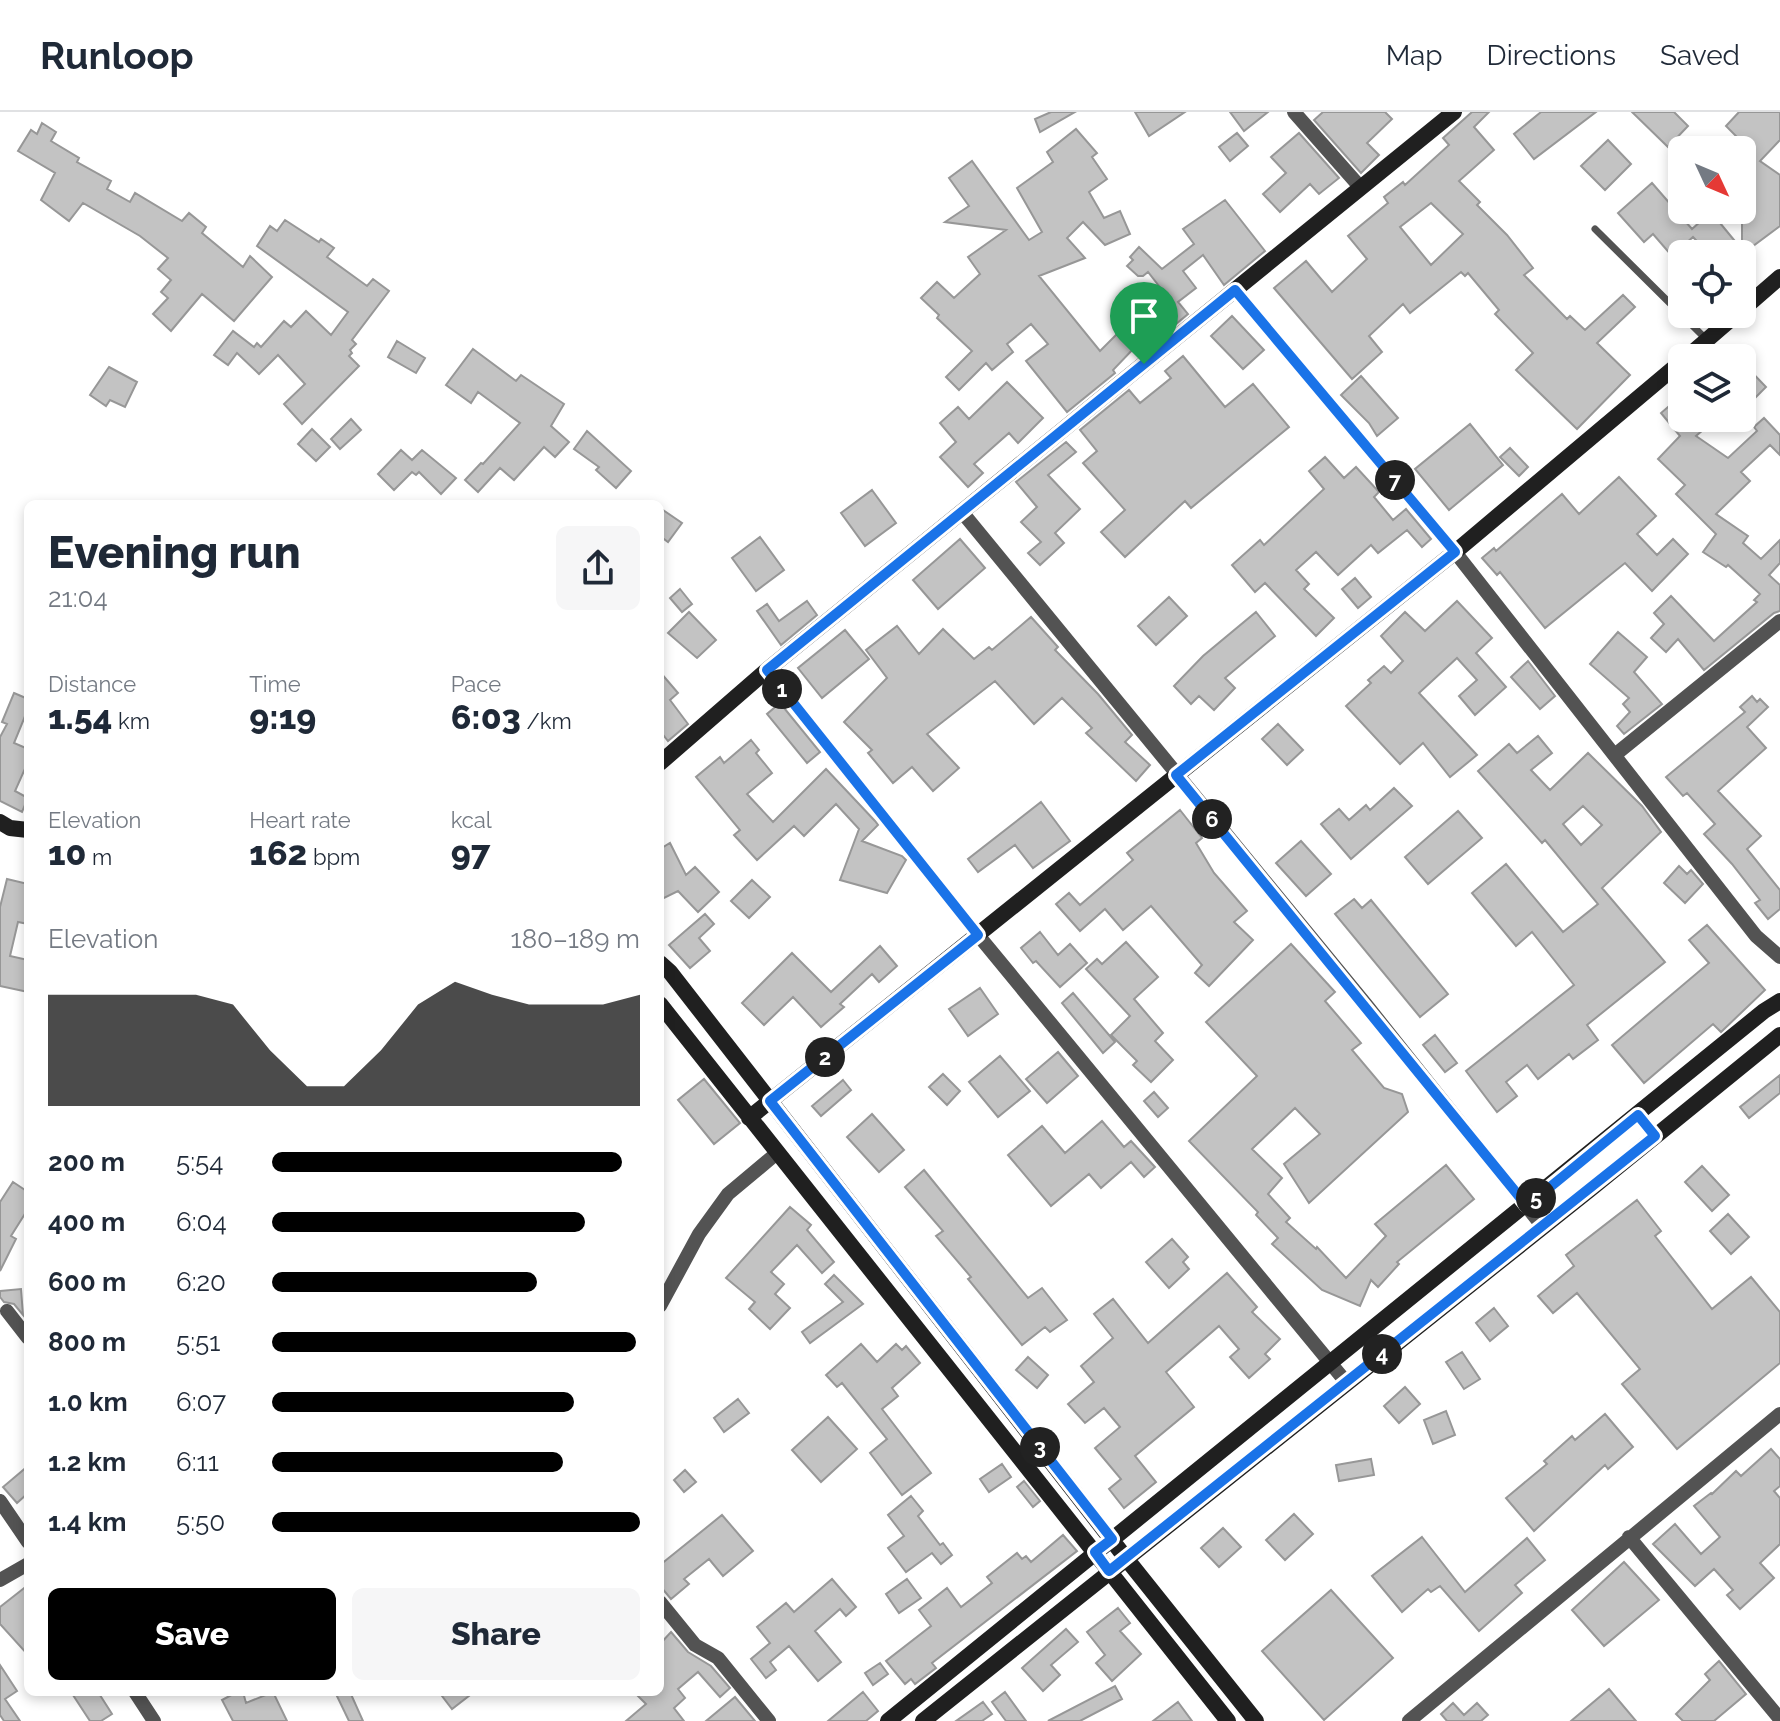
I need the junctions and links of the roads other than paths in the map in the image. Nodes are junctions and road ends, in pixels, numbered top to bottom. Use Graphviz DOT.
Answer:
graph roads {
  1 [pos="1294,112"];
  2 [pos="1454,112"];
  3 [pos="1361,188"];
  4 [pos="1595,229"];
  5 [pos="1780,277"];
  6 [pos="1235,290"];
  7 [pos="1756,298"];
  8 [pos="1721,328"];
  9 [pos="1707,340"];
  10 [pos="1702,344"];
  11 [pos="1668,373"];
  12 [pos="962,512"];
  13 [pos="1455,552"];
  14 [pos="1780,621"];
  15 [pos="767,670"];
  16 [pos="1616,754"];
  17 [pos="664,760"];
  18 [pos="1176,775"];
  19 [pos="0,822"];
  20 [pos="24,830"];
  21 [pos="978,935"];
  22 [pos="1780,957"];
  23 [pos="664,967"];
  24 [pos="1780,1001"];
  25 [pos="664,1009"];
  26 [pos="1780,1035"];
  27 [pos="770,1101"];
  28 [pos="1638,1115"];
  29 [pos="749,1118"];
  30 [pos="1655,1136"];
  31 [pos="777,1153"];
  32 [pos="1527,1206"];
  33 [pos="1543,1227"];
  34 [pos="664,1299"];
  35 [pos="7,1311"];
  36 [pos="24,1333"];
  37 [pos="1332,1362"];
  38 [pos="1346,1382"];
  39 [pos="1780,1414"];
  40 [pos="0,1501"];
  41 [pos="24,1536"];
  42 [pos="1629,1537"];
  43 [pos="1112,1539"];
  44 [pos="1095,1552"];
  45 [pos="1125,1557"];
  46 [pos="24,1566"];
  47 [pos="1109,1571"];
  48 [pos="0,1580"];
  49 [pos="664,1607"];
  50 [pos="138,1696"];
  51 [pos="1780,1719"];
  52 [pos="154,1721"];
  53 [pos="769,1721"];
  54 [pos="888,1721"];
  55 [pos="923,1721"];
  56 [pos="1228,1721"];
  57 [pos="1256,1721"];
  58 [pos="1409,1721"];
  1 -- 3 [label="street"];
  2 -- 3 [label="street"];
  3 -- 6 [label="street"];
  4 -- 9 [label="lane"];
  5 -- 7 [label="street"];
  6 -- 12 [label="street"];
  6 -- 13 [label="street"];
  8 -- 9 [label="street"];
  9 -- 10 [label="street"];
  11 -- 13 [label="street"];
  12 -- 15 [label="street"];
  12 -- 18 [label="street"];
  13 -- 16 [label="street"];
  13 -- 18 [label="street"];
  14 -- 16 [label="street"];
  15 -- 17 [label="street"];
  15 -- 21 [label="street"];
  16 -- 22 [label="street"];
  18 -- 21 [label="street"];
  18 -- 32 [label="street"];
  19 -- 20 [label="street"];
  21 -- 27 [label="street"];
  21 -- 37 [label="street"];
  23 -- 27 [label="street"];
  24 -- 28 [label="street"];
  25 -- 29 [label="street"];
  26 -- 30 [label="street"];
  27 -- 29 [label="street"];
  27 -- 43 [label="street"];
  28 -- 30 [label="street"];
  28 -- 32 [label="street"];
  29 -- 31 [label="street"];
  30 -- 33 [label="street"];
  31 -- 34 [label="street"];
  31 -- 44 [label="street"];
  32 -- 33 [label="street"];
  32 -- 37 [label="street"];
  33 -- 38 [label="street"];
  35 -- 36 [label="street"];
  37 -- 38 [label="street"];
  37 -- 43 [label="street"];
  38 -- 45 [label="street"];
  39 -- 42 [label="street"];
  40 -- 41 [label="street"];
  42 -- 51 [label="street"];
  42 -- 58 [label="street"];
  43 -- 44 [label="street"];
  43 -- 45 [label="street"];
  44 -- 47 [label="street"];
  44 -- 54 [label="street"];
  45 -- 47 [label="street"];
  45 -- 57 [label="street"];
  46 -- 48 [label="street"];
  47 -- 55 [label="street"];
  47 -- 56 [label="street"];
  49 -- 53 [label="street"];
  50 -- 52 [label="street"];
}
